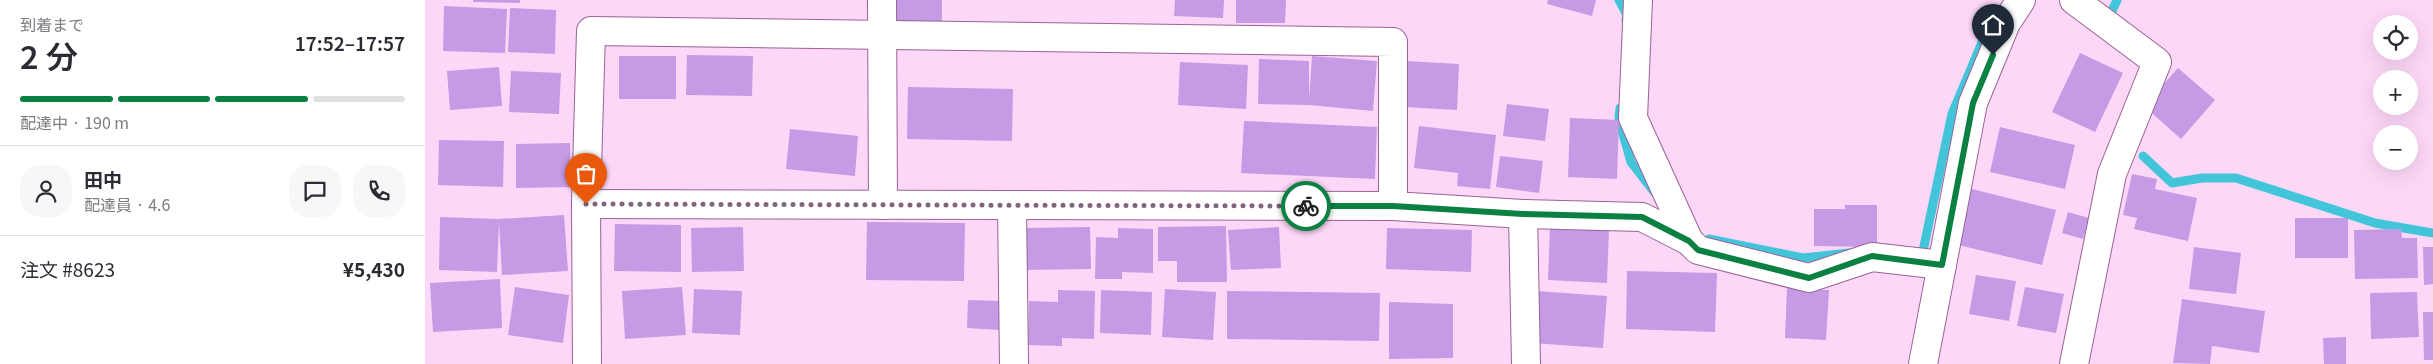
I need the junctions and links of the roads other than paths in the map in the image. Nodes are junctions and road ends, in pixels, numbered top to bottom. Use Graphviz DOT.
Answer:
graph roads {
  1 [pos="882,0"];
  2 [pos="1638,0"];
  3 [pos="2021,0"];
  4 [pos="2074,0"];
  5 [pos="883,35"];
  6 [pos="586,204"];
  7 [pos="883,205"];
  8 [pos="1012,205"];
  9 [pos="1393,206"];
  10 [pos="1523,214"];
  11 [pos="1689,241"];
  12 [pos="1942,265"];
  13 [pos="587,364"];
  14 [pos="1014,364"];
  15 [pos="1526,364"];
  16 [pos="1923,364"];
  17 [pos="2074,364"];
  1 -- 5 [label="street"];
  2 -- 11 [label="street"];
  3 -- 12 [label="street"];
  4 -- 17 [label="street"];
  5 -- 6 [label="street"];
  5 -- 7 [label="street"];
  5 -- 9 [label="street"];
  6 -- 7 [label="street"];
  6 -- 13 [label="street"];
  7 -- 8 [label="street"];
  8 -- 9 [label="street"];
  8 -- 14 [label="street"];
  9 -- 10 [label="street"];
  10 -- 11 [label="street"];
  10 -- 15 [label="street"];
  11 -- 12 [label="street"];
  12 -- 16 [label="street"];
}
